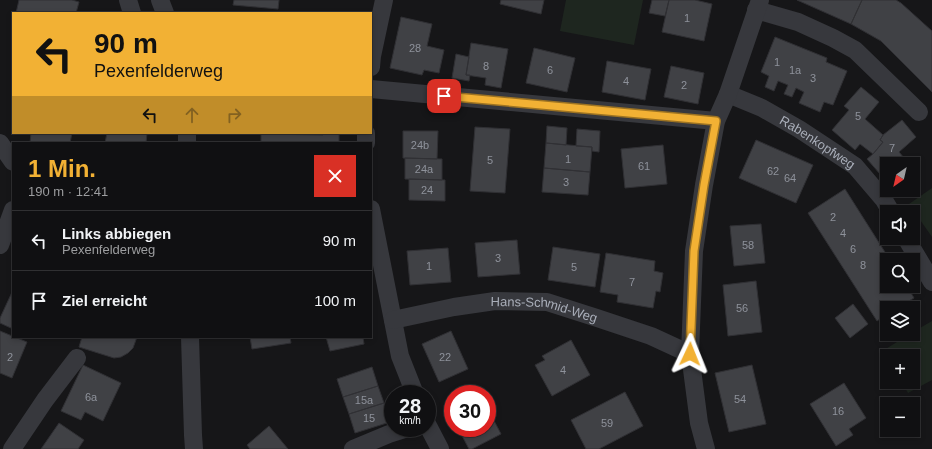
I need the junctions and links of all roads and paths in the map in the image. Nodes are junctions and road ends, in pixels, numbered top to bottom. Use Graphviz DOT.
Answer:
graph roads {
  1 [pos="128,0"];
  2 [pos="160,0"];
  3 [pos="384,0"];
  4 [pos="758,5"];
  5 [pos="132,12"];
  6 [pos="165,12"];
  7 [pos="372,56"];
  8 [pos="372,89"];
  9 [pos="728,94"];
  10 [pos="919,112"];
  11 [pos="716,121"];
  12 [pos="0,143"];
  13 [pos="12,161"];
  14 [pos="887,205"];
  15 [pos="12,213"];
  16 [pos="372,219"];
  17 [pos="0,245"];
  18 [pos="910,245"];
  19 [pos="378,279"];
  20 [pos="932,282"];
  21 [pos="393,320"];
  22 [pos="190,338"];
  23 [pos="690,354"];
  24 [pos="77,358"];
  25 [pos="411,385"];
  26 [pos="384,436"];
  27 [pos="434,437"];
  28 [pos="12,449"];
  29 [pos="194,449"];
  30 [pos="353,449"];
  31 [pos="440,449"];
  32 [pos="706,449"];
  1 -- 5 [label="street"];
  2 -- 6 [label="street"];
  3 -- 7 [label="street"];
  4 -- 9 [label="street"];
  4 -- 10 [label="street"];
  8 -- 11 [label="street"];
  9 -- 11 [label="street"];
  9 -- 14 [label="street, Rabenkopfweg"];
  11 -- 23 [label="street"];
  12 -- 13 [label="street"];
  15 -- 17 [label="street"];
  16 -- 19 [label="street"];
  18 -- 20 [label="street"];
  19 -- 21 [label="street"];
  21 -- 23 [label="street, Hans-Schmid-Weg"];
  21 -- 25 [label="street"];
  22 -- 29 [label="street"];
  23 -- 32 [label="street"];
  24 -- 28 [label="street"];
  26 -- 30 [label="street"];
  27 -- 31 [label="street"];
}
